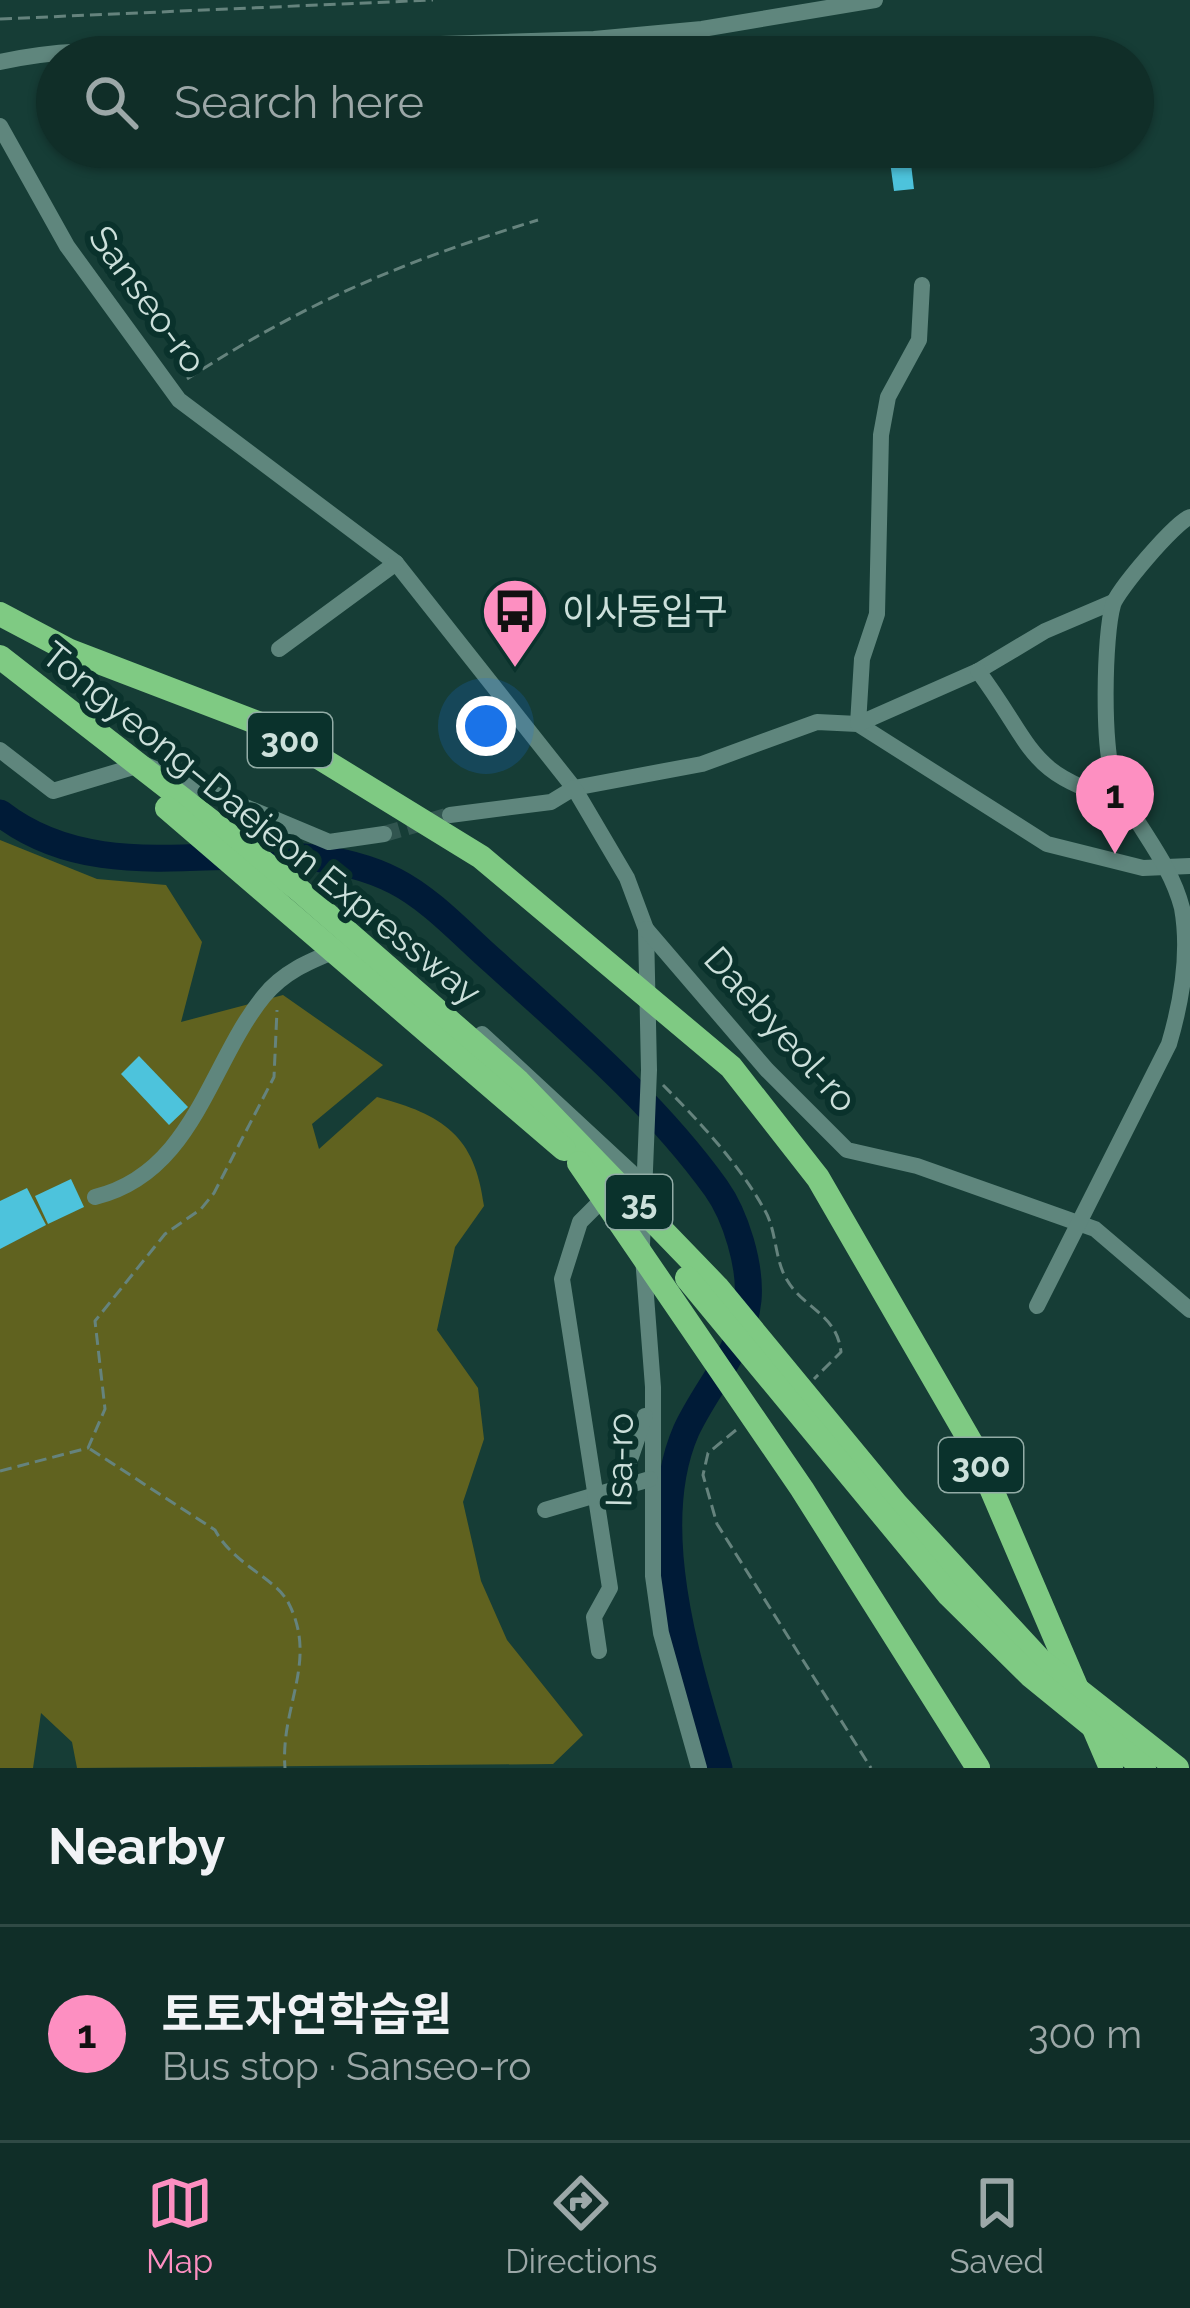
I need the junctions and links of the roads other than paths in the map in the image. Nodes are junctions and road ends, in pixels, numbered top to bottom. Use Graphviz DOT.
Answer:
graph roads {
  1 [pos="875,0"];
  2 [pos="626,36"];
  3 [pos="36,57"];
  4 [pos="0,62"];
  5 [pos="0,125"];
  6 [pos="922,285"];
  7 [pos="1190,517"];
  8 [pos="396,563"];
  9 [pos="1113,602"];
  10 [pos="0,614"];
  11 [pos="279,649"];
  12 [pos="0,657"];
  13 [pos="978,671"];
  14 [pos="0,677"];
  15 [pos="39,698"];
  16 [pos="858,724"];
  17 [pos="0,750"];
  18 [pos="574,788"];
  19 [pos="1126,802"];
  20 [pos="450,815"];
  21 [pos="384,834"];
  22 [pos="1190,866"];
  23 [pos="1169,868"];
  24 [pos="646,929"];
  25 [pos="648,1151"];
  26 [pos="578,1163"];
  27 [pos="631,1172"];
  28 [pos="95,1196"];
  29 [pos="1081,1222"];
  30 [pos="1037,1306"];
  31 [pos="1190,1310"];
  32 [pos="653,1388"];
  33 [pos="650,1479"];
  34 [pos="622,1483"];
  35 [pos="593,1496"];
  36 [pos="545,1510"];
  37 [pos="599,1651"];
  38 [pos="699,1768"];
  39 [pos="978,1768"];
  40 [pos="1111,1768"];
  41 [pos="1144,1768"];
  42 [pos="1178,1768"];
  1 -- 2 [label="street"];
  3 -- 4 [label="street"];
  5 -- 8 [label="street, Sanseo-ro"];
  6 -- 16 [label="street"];
  7 -- 9 [label="street"];
  8 -- 11 [label="street"];
  8 -- 18 [label="street, Sanseo-ro"];
  9 -- 13 [label="street"];
  9 -- 19 [label="street"];
  10 -- 40 [label="highway, 300"];
  12 -- 15 [label="highway, Tongyeong–Daejeon Expressway / 35"];
  13 -- 16 [label="street"];
  13 -- 19 [label="street"];
  14 -- 15 [label="highway, Tongyeong–Daejeon Expressway / 35"];
  15 -- 26 [label="highway, Tongyeong–Daejeon Expressway / 35"];
  15 -- 42 [label="highway, Tongyeong–Daejeon Expressway / 35"];
  16 -- 18 [label="street"];
  16 -- 23 [label="street"];
  17 -- 21 [label="street"];
  18 -- 20 [label="street"];
  18 -- 24 [label="street"];
  19 -- 23 [label="street"];
  22 -- 23 [label="street"];
  23 -- 29 [label="street"];
  24 -- 25 [label="street, Isa-ro"];
  24 -- 29 [label="street, Daebyeol-ro"];
  25 -- 27 [label="street"];
  25 -- 32 [label="street, Isa-ro"];
  26 -- 39 [label="highway"];
  26 -- 41 [label="highway, Tongyeong–Daejeon Expressway / 35"];
  27 -- 28 [label="street"];
  27 -- 35 [label="street"];
  29 -- 30 [label="street"];
  29 -- 31 [label="street, Daebyeol-ro"];
  32 -- 33 [label="street, Isa-ro"];
  32 -- 34 [label="street"];
  33 -- 34 [label="street"];
  33 -- 38 [label="street, Isa-ro"];
  34 -- 35 [label="street"];
  35 -- 36 [label="street"];
  35 -- 37 [label="street"];
}
